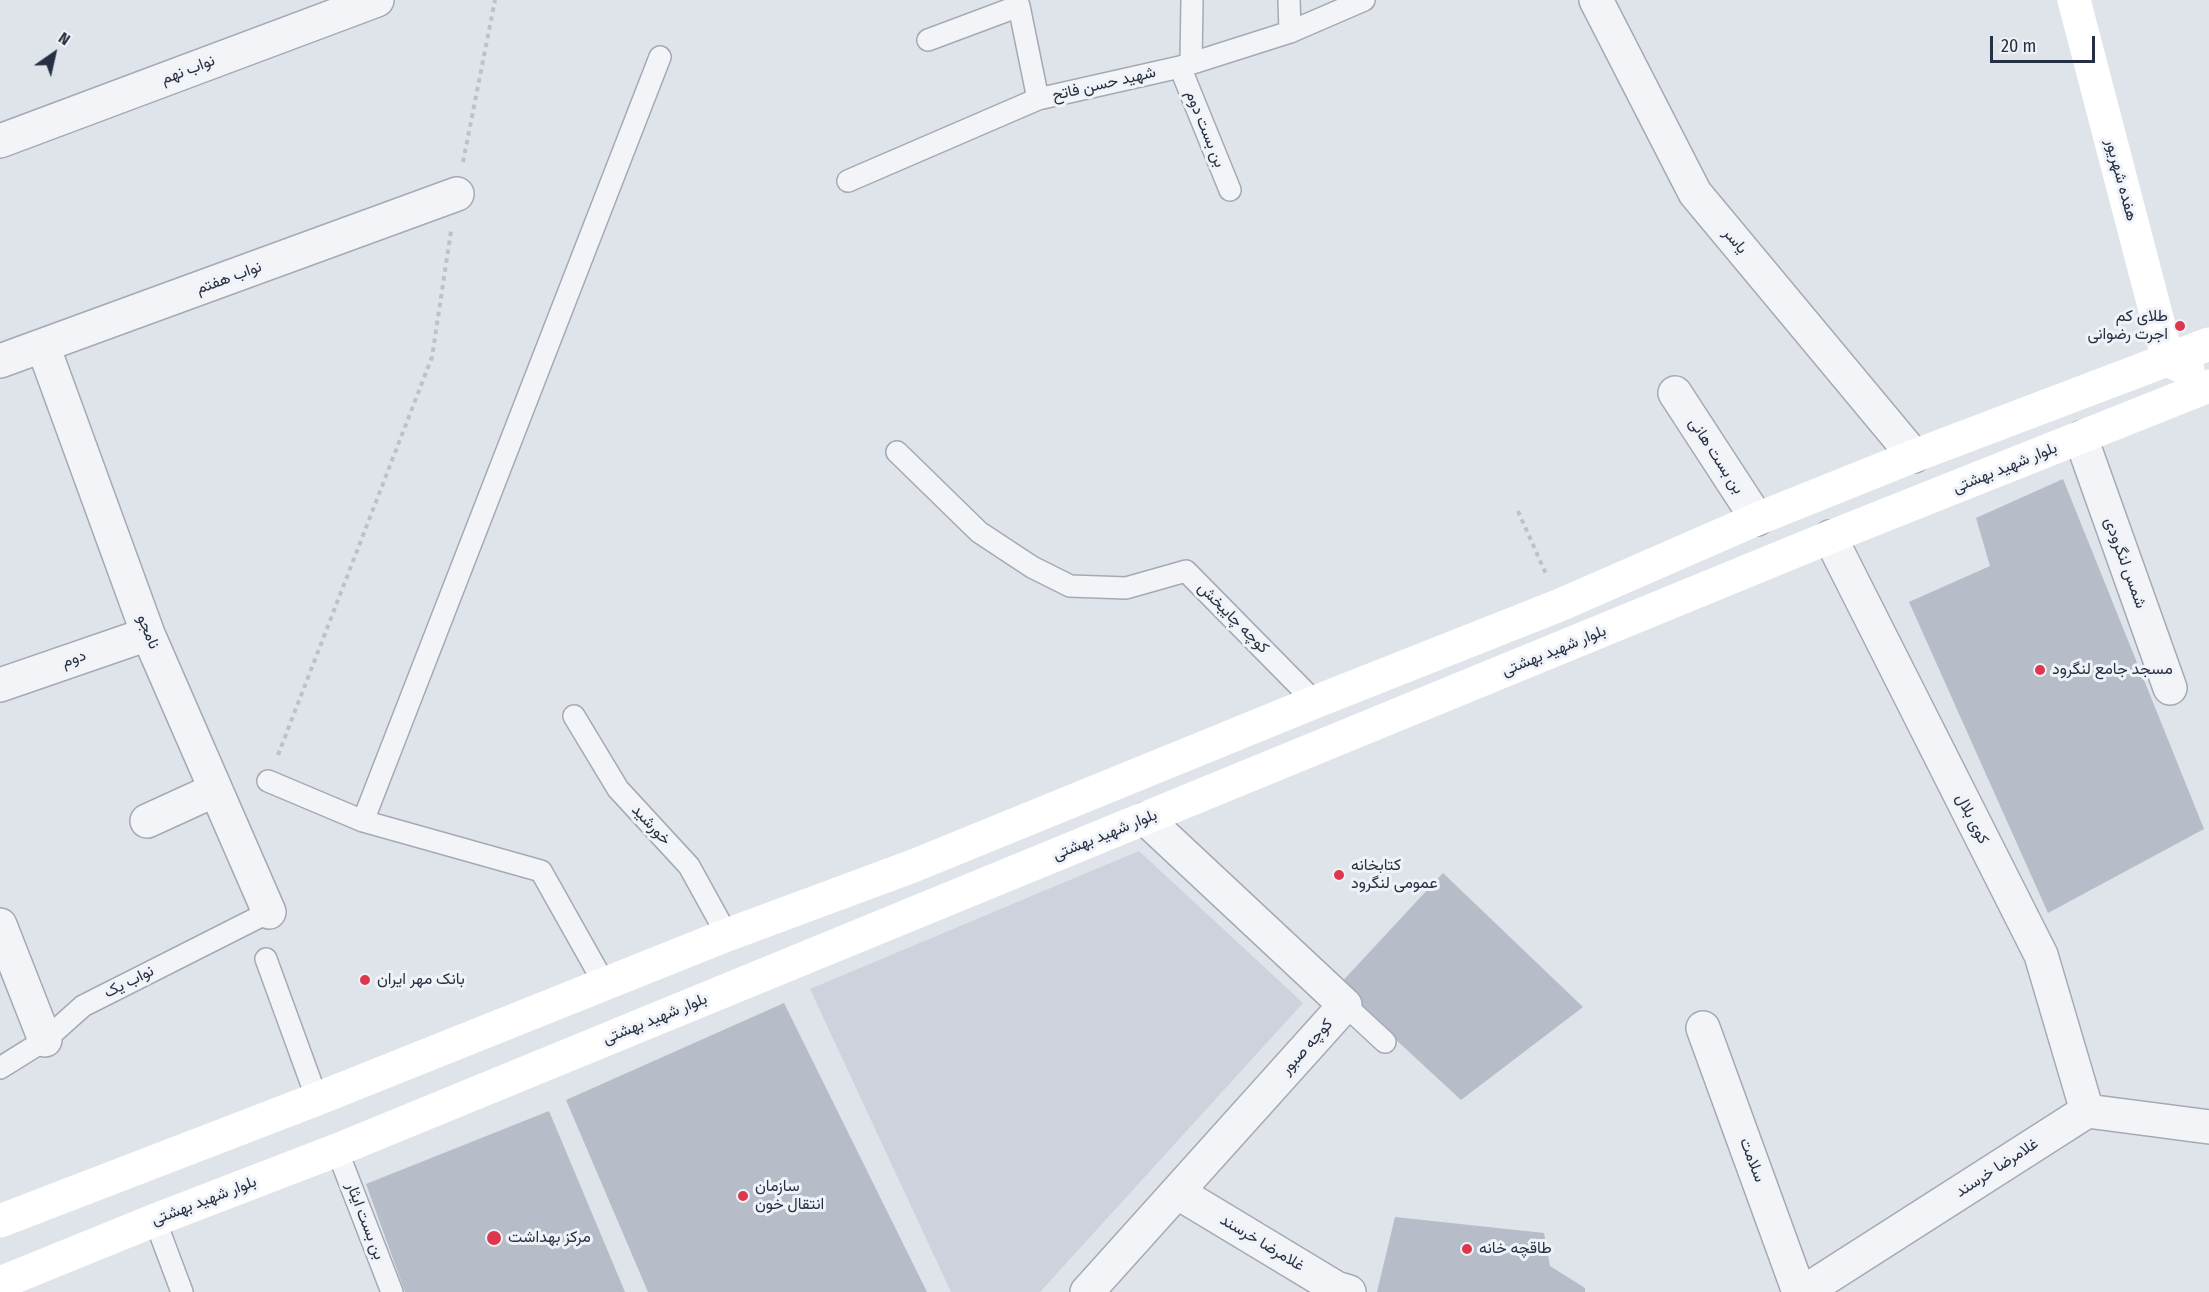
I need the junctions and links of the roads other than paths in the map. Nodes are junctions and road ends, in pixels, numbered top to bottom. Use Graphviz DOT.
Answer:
graph roads {
  1 [pos="377,0"];
  2 [pos="1192,0"];
  3 [pos="1289,0"];
  4 [pos="1364,0"];
  5 [pos="1596,0"];
  6 [pos="2074,0"];
  7 [pos="1290,32"];
  8 [pos="928,40"];
  9 [pos="660,57"];
  10 [pos="1185,65"];
  11 [pos="1038,99"];
  12 [pos="0,141"];
  13 [pos="848,181"];
  14 [pos="1230,190"];
  15 [pos="457,194"];
  16 [pos="2209,344"];
  17 [pos="43,346"];
  18 [pos="2168,360"];
  19 [pos="0,361"];
  20 [pos="2209,380"];
  21 [pos="2209,386"];
  22 [pos="1675,393"];
  23 [pos="2081,438"];
  24 [pos="897,452"];
  25 [pos="1914,456"];
  26 [pos="1756,519"];
  27 [pos="1830,537"];
  28 [pos="148,634"];
  29 [pos="0,685"];
  30 [pos="2170,688"];
  31 [pos="1315,702"];
  32 [pos="574,716"];
  33 [pos="268,781"];
  34 [pos="215,790"];
  35 [pos="1146,819"];
  36 [pos="147,821"];
  37 [pos="363,821"];
  38 [pos="913,866"];
  39 [pos="928,907"];
  40 [pos="268,912"];
  41 [pos="0,925"];
  42 [pos="727,935"];
  43 [pos="266,959"];
  44 [pos="604,983"];
  45 [pos="1345,1005"];
  46 [pos="1703,1028"];
  47 [pos="45,1040"];
  48 [pos="1385,1042"];
  49 [pos="0,1068"];
  50 [pos="316,1099"];
  51 [pos="2087,1111"];
  52 [pos="2209,1127"];
  53 [pos="337,1150"];
  54 [pos="1177,1192"];
  55 [pos="154,1220"];
  56 [pos="0,1221"];
  57 [pos="0,1283"];
  58 [pos="1340,1291"];
  59 [pos="182,1292"];
  60 [pos="392,1292"];
  61 [pos="1087,1292"];
  62 [pos="1799,1292"];
  63 [pos="1804,1292"];
  1 -- 12 [label="street, نواب نهم"];
  2 -- 10 [label="lane"];
  3 -- 7 [label="lane"];
  4 -- 7 [label="lane, شهید حسن فاتح"];
  5 -- 25 [label="street, یاسر"];
  6 -- 18 [label="main road, هفده شهریور"];
  7 -- 10 [label="lane, شهید حسن فاتح"];
  8 -- 11 [label="lane"];
  9 -- 37 [label="lane"];
  10 -- 11 [label="lane, شهید حسن فاتح"];
  10 -- 14 [label="lane, بن بست دوم"];
  11 -- 13 [label="lane, شهید حسن فاتح"];
  15 -- 17 [label="street, نواب هفتم"];
  16 -- 18 [label="main road"];
  17 -- 19 [label="street, نواب هفتم"];
  17 -- 28 [label="street, نامجو"];
  18 -- 20 [label="main road"];
  18 -- 25 [label="main road"];
  21 -- 23 [label="main road, بلوار شهید بهشتی"];
  22 -- 26 [label="street, بن بست هانی"];
  23 -- 27 [label="main road, بلوار شهید بهشتی"];
  23 -- 30 [label="street, شمس لنگرودی"];
  24 -- 31 [label="lane, کوچه چایبخش"];
  25 -- 26 [label="main road"];
  26 -- 31 [label="main road"];
  27 -- 35 [label="main road, بلوار شهید بهشتی"];
  27 -- 51 [label="street, کوی بلال"];
  28 -- 29 [label="street, دوم"];
  28 -- 34 [label="street, نامجو"];
  31 -- 38 [label="main road"];
  32 -- 42 [label="lane, خورشید"];
  33 -- 37 [label="lane"];
  34 -- 36 [label="street"];
  34 -- 40 [label="street, نامجو"];
  35 -- 39 [label="main road, بلوار شهید بهشتی"];
  35 -- 45 [label="street, کوچه صبور"];
  37 -- 44 [label="lane"];
  38 -- 39 [label="main road"];
  38 -- 42 [label="main road"];
  39 -- 53 [label="main road, بلوار شهید بهشتی"];
  40 -- 47 [label="lane, نواب یک"];
  41 -- 47 [label="street"];
  42 -- 44 [label="main road"];
  43 -- 50 [label="lane"];
  44 -- 50 [label="main road"];
  45 -- 48 [label="lane"];
  45 -- 54 [label="street, کوچه صبور"];
  46 -- 62 [label="street, سلامت"];
  47 -- 49 [label="lane, نواب یک"];
  50 -- 56 [label="main road"];
  51 -- 52 [label="street"];
  51 -- 63 [label="street, غلامرضا خرسند"];
  53 -- 55 [label="main road, بلوار شهید بهشتی"];
  53 -- 60 [label="lane, بن بست ایثار"];
  54 -- 58 [label="street, غلامرضا خرسند"];
  54 -- 61 [label="street, کوچه صبور"];
  55 -- 57 [label="main road, بلوار شهید بهشتی"];
  55 -- 59 [label="lane"];
}
